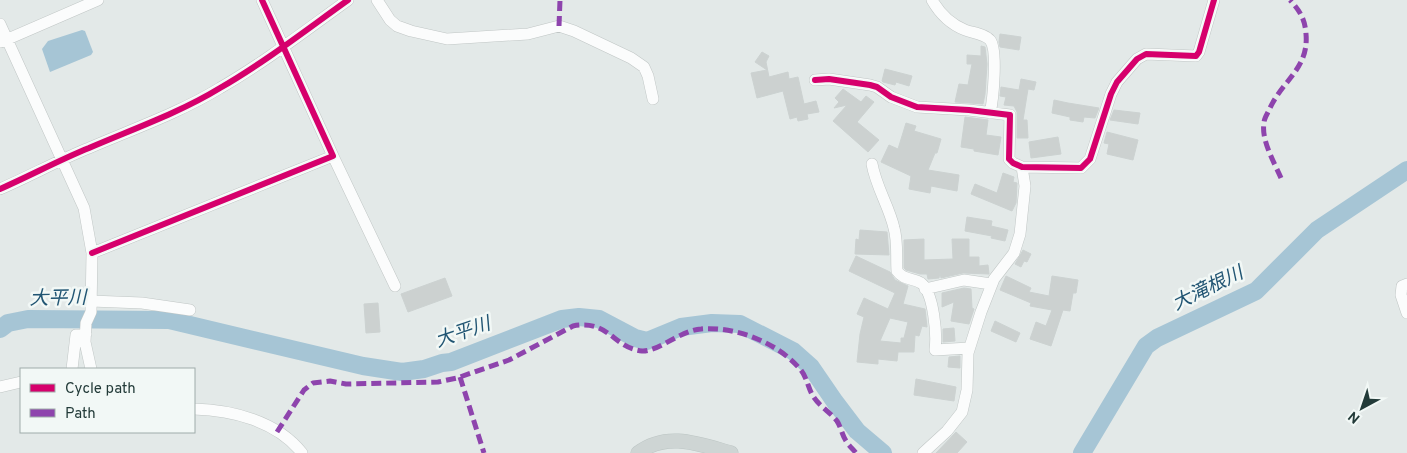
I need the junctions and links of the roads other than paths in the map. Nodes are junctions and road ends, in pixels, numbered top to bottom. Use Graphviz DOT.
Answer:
graph roads {
  1 [pos="98,0"];
  2 [pos="262,0"];
  3 [pos="348,0"];
  4 [pos="377,0"];
  5 [pos="932,0"];
  6 [pos="1214,0"];
  7 [pos="0,24"];
  8 [pos="3,41"];
  9 [pos="284,46"];
  10 [pos="815,80"];
  11 [pos="654,99"];
  12 [pos="990,112"];
  13 [pos="333,156"];
  14 [pos="63,159"];
  15 [pos="872,164"];
  16 [pos="1022,167"];
  17 [pos="0,189"];
  18 [pos="92,253"];
  19 [pos="991,284"];
  20 [pos="1407,284"];
  21 [pos="395,286"];
  22 [pos="925,289"];
  23 [pos="91,306"];
  24 [pos="190,310"];
  25 [pos="1407,313"];
  26 [pos="86,328"];
  27 [pos="969,348"];
  28 [pos="72,368"];
  29 [pos="91,368"];
  30 [pos="20,382"];
  31 [pos="0,387"];
  32 [pos="195,409"];
  33 [pos="302,453"];
  34 [pos="638,453"];
  35 [pos="731,453"];
  36 [pos="923,453"];
  1 -- 8 [label="street"];
  2 -- 9 [label="street"];
  3 -- 9 [label="street"];
  4 -- 11 [label="street"];
  5 -- 12 [label="street"];
  6 -- 16 [label="street"];
  7 -- 8 [label="street"];
  8 -- 14 [label="street"];
  9 -- 13 [label="street"];
  9 -- 14 [label="street"];
  10 -- 12 [label="street"];
  12 -- 16 [label="street"];
  13 -- 18 [label="street"];
  13 -- 21 [label="street"];
  14 -- 17 [label="street"];
  14 -- 18 [label="street"];
  15 -- 22 [label="street"];
  16 -- 19 [label="street"];
  18 -- 23 [label="street"];
  19 -- 22 [label="street"];
  19 -- 27 [label="street"];
  20 -- 25 [label="street"];
  22 -- 27 [label="street"];
  23 -- 24 [label="street"];
  23 -- 26 [label="street"];
  26 -- 28 [label="street"];
  26 -- 29 [label="street"];
  27 -- 36 [label="street"];
  30 -- 31 [label="street"];
  32 -- 33 [label="street"];
  34 -- 35 [label="main road"];
}
